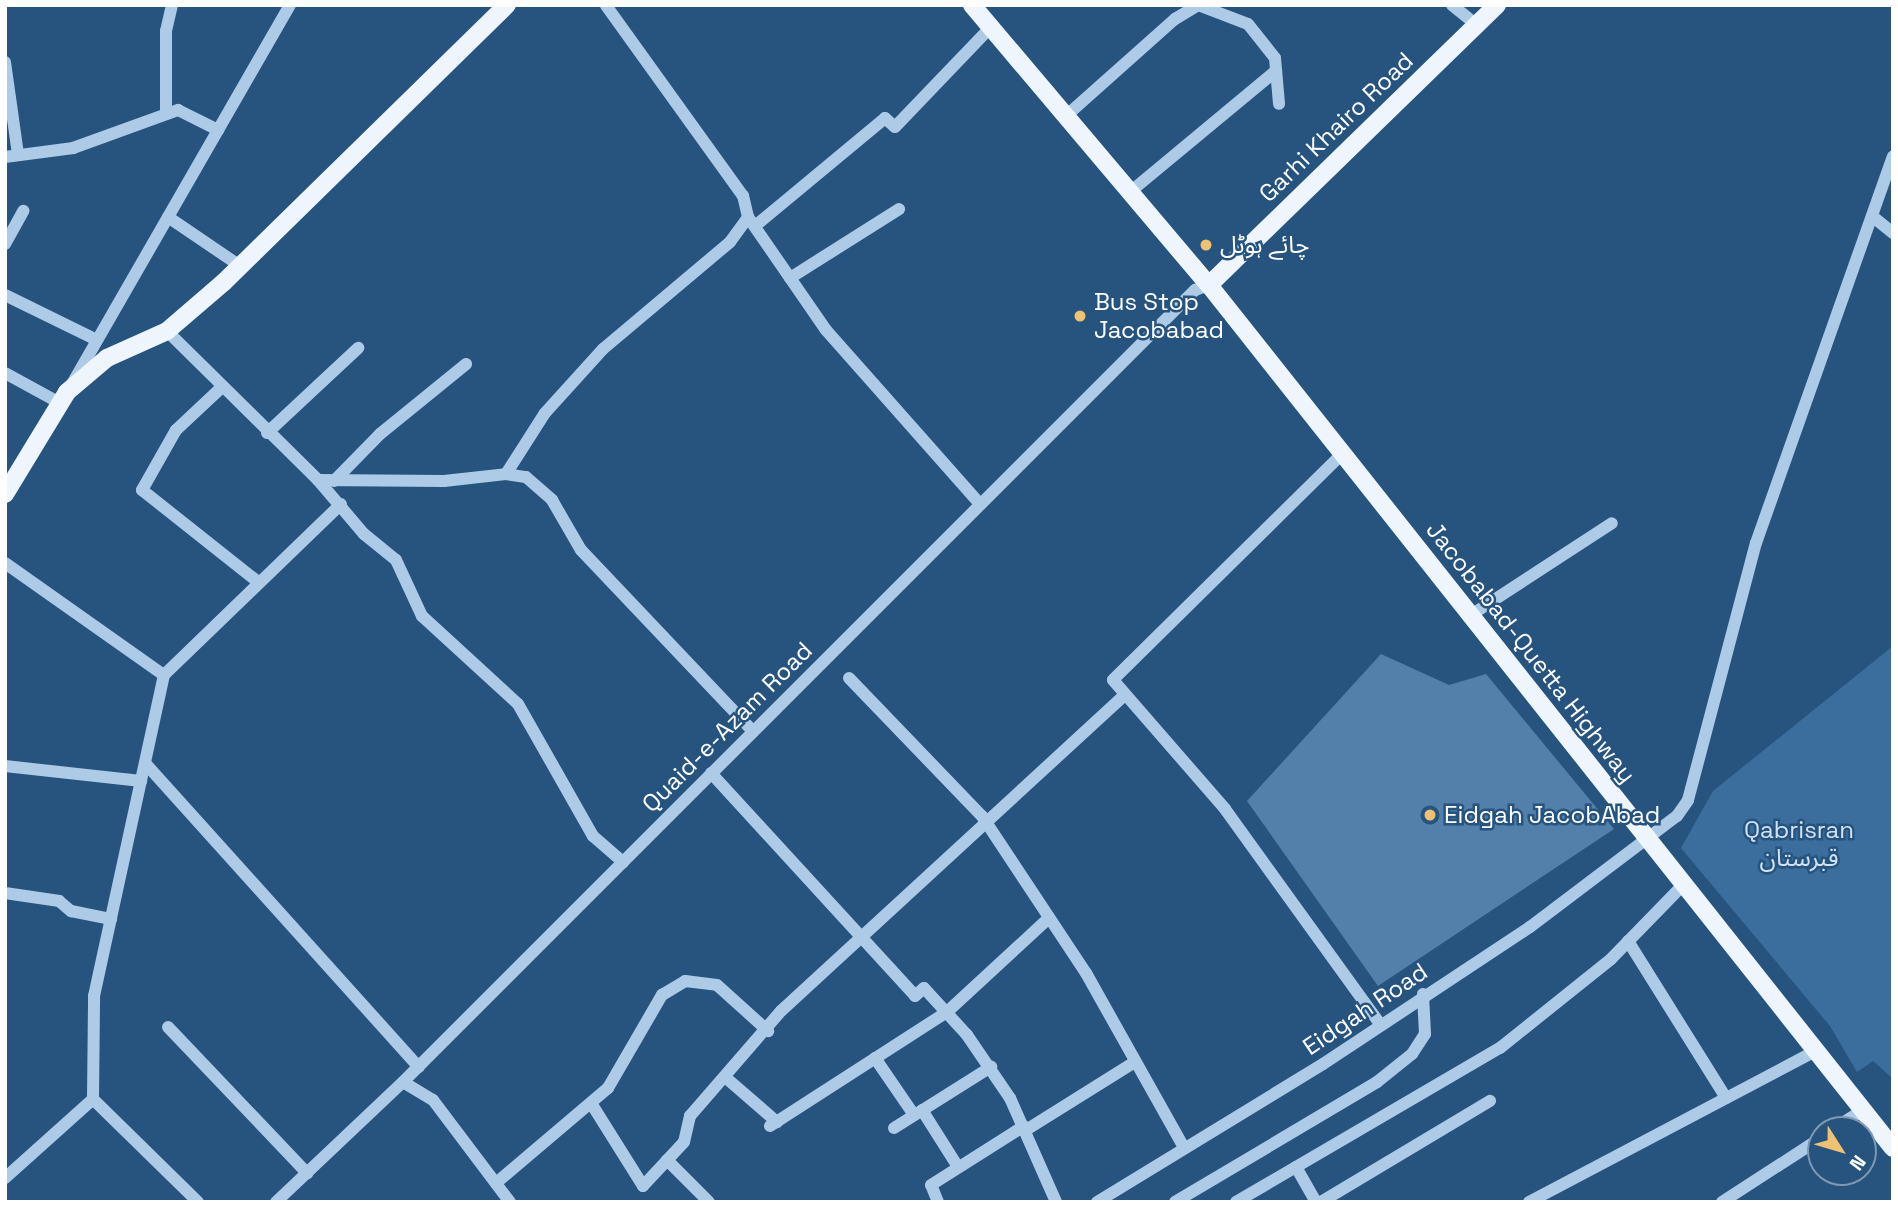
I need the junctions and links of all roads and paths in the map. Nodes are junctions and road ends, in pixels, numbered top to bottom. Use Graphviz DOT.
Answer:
graph roads {
  1 [pos="172,5"];
  2 [pos="290,5"];
  3 [pos="507,5"];
  4 [pos="606,5"];
  5 [pos="972,5"];
  6 [pos="1452,5"];
  7 [pos="1497,5"];
  8 [pos="1477,25"];
  9 [pos="991,27"];
  10 [pos="5,62"];
  11 [pos="1276,71"];
  12 [pos="1279,104"];
  13 [pos="166,114"];
  14 [pos="1066,116"];
  15 [pos="218,130"];
  16 [pos="12,156"];
  17 [pos="1893,157"];
  18 [pos="1130,192"];
  19 [pos="899,209"];
  20 [pos="23,211"];
  21 [pos="168,216"];
  22 [pos="1872,216"];
  23 [pos="751,222"];
  24 [pos="1893,233"];
  25 [pos="5,244"];
  26 [pos="240,266"];
  27 [pos="790,278"];
  28 [pos="1209,285"];
  29 [pos="5,295"];
  30 [pos="167,331"];
  31 [pos="97,340"];
  32 [pos="358,348"];
  33 [pos="466,364"];
  34 [pos="5,373"];
  35 [pos="222,387"];
  36 [pos="64,397"];
  37 [pos="267,433"];
  38 [pos="1343,453"];
  39 [pos="506,474"];
  40 [pos="318,480"];
  41 [pos="334,481"];
  42 [pos="5,494"];
  43 [pos="341,503"];
  44 [pos="979,503"];
  45 [pos="1612,523"];
  46 [pos="5,563"];
  47 [pos="257,581"];
  48 [pos="1471,615"];
  49 [pos="164,675"];
  50 [pos="849,678"];
  51 [pos="1123,696"];
  52 [pos="752,731"];
  53 [pos="145,763"];
  54 [pos="5,766"];
  55 [pos="711,773"];
  56 [pos="141,781"];
  57 [pos="986,822"];
  58 [pos="1647,838"];
  59 [pos="623,862"];
  60 [pos="1684,884"];
  61 [pos="5,893"];
  62 [pos="1049,918"];
  63 [pos="111,919"];
  64 [pos="859,935"];
  65 [pos="1628,941"];
  66 [pos="1423,994"];
  67 [pos="947,1012"];
  68 [pos="1380,1024"];
  69 [pos="168,1027"];
  70 [pos="768,1031"];
  71 [pos="1815,1051"];
  72 [pos="875,1058"];
  73 [pos="1135,1062"];
  74 [pos="419,1067"];
  75 [pos="991,1067"];
  76 [pos="725,1077"];
  77 [pos="403,1082"];
  78 [pos="1726,1098"];
  79 [pos="93,1099"];
  80 [pos="1490,1101"];
  81 [pos="590,1103"];
  82 [pos="1863,1110"];
  83 [pos="918,1113"];
  84 [pos="1854,1116"];
  85 [pos="894,1128"];
  86 [pos="1025,1128"];
  87 [pos="1183,1146"];
  88 [pos="1807,1147"];
  89 [pos="1893,1149"];
  90 [pos="667,1160"];
  91 [pos="958,1167"];
  92 [pos="1296,1167"];
  93 [pos="307,1173"];
  94 [pos="5,1178"];
  95 [pos="496,1183"];
  96 [pos="289,1190"];
  97 [pos="198,1202"];
  98 [pos="276,1202"];
  99 [pos="298,1202"];
  100 [pos="510,1202"];
  101 [pos="709,1202"];
  102 [pos="938,1202"];
  103 [pos="1056,1202"];
  104 [pos="1097,1202"];
  105 [pos="1175,1202"];
  106 [pos="1236,1202"];
  107 [pos="1316,1202"];
  108 [pos="1321,1202"];
  109 [pos="1529,1202"];
  110 [pos="1722,1202"];
  1 -- 13 [label="street"];
  2 -- 15 [label="street"];
  3 -- 26 [label="main road"];
  4 -- 23 [label="street"];
  5 -- 9 [label="main road, Jacobabad-Quetta Highway"];
  6 -- 8 [label="street"];
  7 -- 8 [label="main road, Garhi Khairo Road"];
  8 -- 28 [label="main road, Garhi Khairo Road"];
  9 -- 14 [label="main road, Jacobabad-Quetta Highway"];
  9 -- 23 [label="street"];
  10 -- 16 [label="street"];
  11 -- 12 [label="street"];
  11 -- 14 [label="street"];
  11 -- 18 [label="street"];
  13 -- 15 [label="street"];
  13 -- 16 [label="street"];
  14 -- 18 [label="main road, Jacobabad-Quetta Highway"];
  15 -- 21 [label="street"];
  17 -- 22 [label="street, Eidgah Road"];
  18 -- 28 [label="main road, Jacobabad-Quetta Highway"];
  19 -- 27 [label="street"];
  20 -- 25 [label="street"];
  21 -- 26 [label="street"];
  21 -- 31 [label="street"];
  22 -- 24 [label="street"];
  22 -- 58 [label="street, Eidgah Road"];
  23 -- 27 [label="street"];
  23 -- 39 [label="street"];
  26 -- 30 [label="main road"];
  27 -- 44 [label="street"];
  28 -- 38 [label="main road, Jacobabad-Quetta Highway"];
  28 -- 44 [label="street, Quaid-e-Azam Road"];
  29 -- 31 [label="street"];
  30 -- 35 [label="street"];
  30 -- 36 [label="main road"];
  31 -- 36 [label="street"];
  32 -- 37 [label="street"];
  33 -- 41 [label="street"];
  34 -- 36 [label="street"];
  35 -- 37 [label="street"];
  35 -- 47 [label="street"];
  36 -- 42 [label="main road"];
  37 -- 40 [label="street"];
  38 -- 48 [label="main road, Jacobabad-Quetta Highway"];
  38 -- 51 [label="street"];
  39 -- 41 [label="street"];
  39 -- 52 [label="street"];
  40 -- 41 [label="street"];
  40 -- 43 [label="street"];
  43 -- 47 [label="street"];
  43 -- 59 [label="street"];
  44 -- 52 [label="street, Quaid-e-Azam Road"];
  45 -- 48 [label="street"];
  46 -- 49 [label="street"];
  47 -- 49 [label="street"];
  48 -- 58 [label="main road, Jacobabad-Quetta Highway"];
  49 -- 53 [label="street"];
  50 -- 57 [label="street"];
  51 -- 57 [label="street"];
  51 -- 68 [label="street"];
  52 -- 55 [label="street, Quaid-e-Azam Road"];
  53 -- 56 [label="street"];
  53 -- 74 [label="street"];
  54 -- 56 [label="street"];
  55 -- 59 [label="street, Quaid-e-Azam Road"];
  55 -- 64 [label="street"];
  56 -- 63 [label="street"];
  57 -- 62 [label="street"];
  57 -- 64 [label="street"];
  58 -- 60 [label="main road, Jacobabad-Quetta Highway"];
  58 -- 66 [label="street, Eidgah Road"];
  59 -- 74 [label="street, Quaid-e-Azam Road"];
  60 -- 65 [label="street"];
  60 -- 71 [label="main road, Jacobabad-Quetta Highway"];
  61 -- 63 [label="street"];
  62 -- 67 [label="street"];
  62 -- 73 [label="street"];
  63 -- 79 [label="street"];
  64 -- 67 [label="street"];
  64 -- 70 [label="street"];
  65 -- 78 [label="street"];
  65 -- 92 [label="street"];
  66 -- 68 [label="street, Eidgah Road"];
  66 -- 105 [label="street"];
  67 -- 72 [label="street"];
  67 -- 75 [label="street"];
  68 -- 87 [label="street, Eidgah Road"];
  69 -- 93 [label="street"];
  70 -- 76 [label="street"];
  70 -- 81 [label="street"];
  71 -- 78 [label="street"];
  71 -- 82 [label="main road, Jacobabad-Quetta Highway"];
  72 -- 76 [label="street"];
  72 -- 83 [label="street"];
  73 -- 86 [label="street"];
  73 -- 87 [label="street"];
  74 -- 77 [label="street, Quaid-e-Azam Road"];
  75 -- 83 [label="street"];
  75 -- 86 [label="street"];
  76 -- 90 [label="street"];
  77 -- 93 [label="street, Quaid-e-Azam Road"];
  77 -- 95 [label="street"];
  78 -- 109 [label="street"];
  79 -- 94 [label="street"];
  79 -- 97 [label="street"];
  80 -- 108 [label="street"];
  81 -- 90 [label="street"];
  81 -- 95 [label="street"];
  82 -- 84 [label="street"];
  82 -- 89 [label="main road, Jacobabad-Quetta Highway"];
  83 -- 85 [label="street"];
  83 -- 91 [label="street"];
  86 -- 91 [label="street"];
  86 -- 103 [label="street"];
  87 -- 104 [label="street, Eidgah Road"];
  88 -- 110 [label="street"];
  90 -- 101 [label="street"];
  91 -- 102 [label="street"];
  92 -- 106 [label="street"];
  92 -- 107 [label="street"];
  93 -- 96 [label="street, Quaid-e-Azam Road"];
  95 -- 100 [label="street"];
  96 -- 98 [label="street, Quaid-e-Azam Road"];
  96 -- 99 [label="street"];
}
